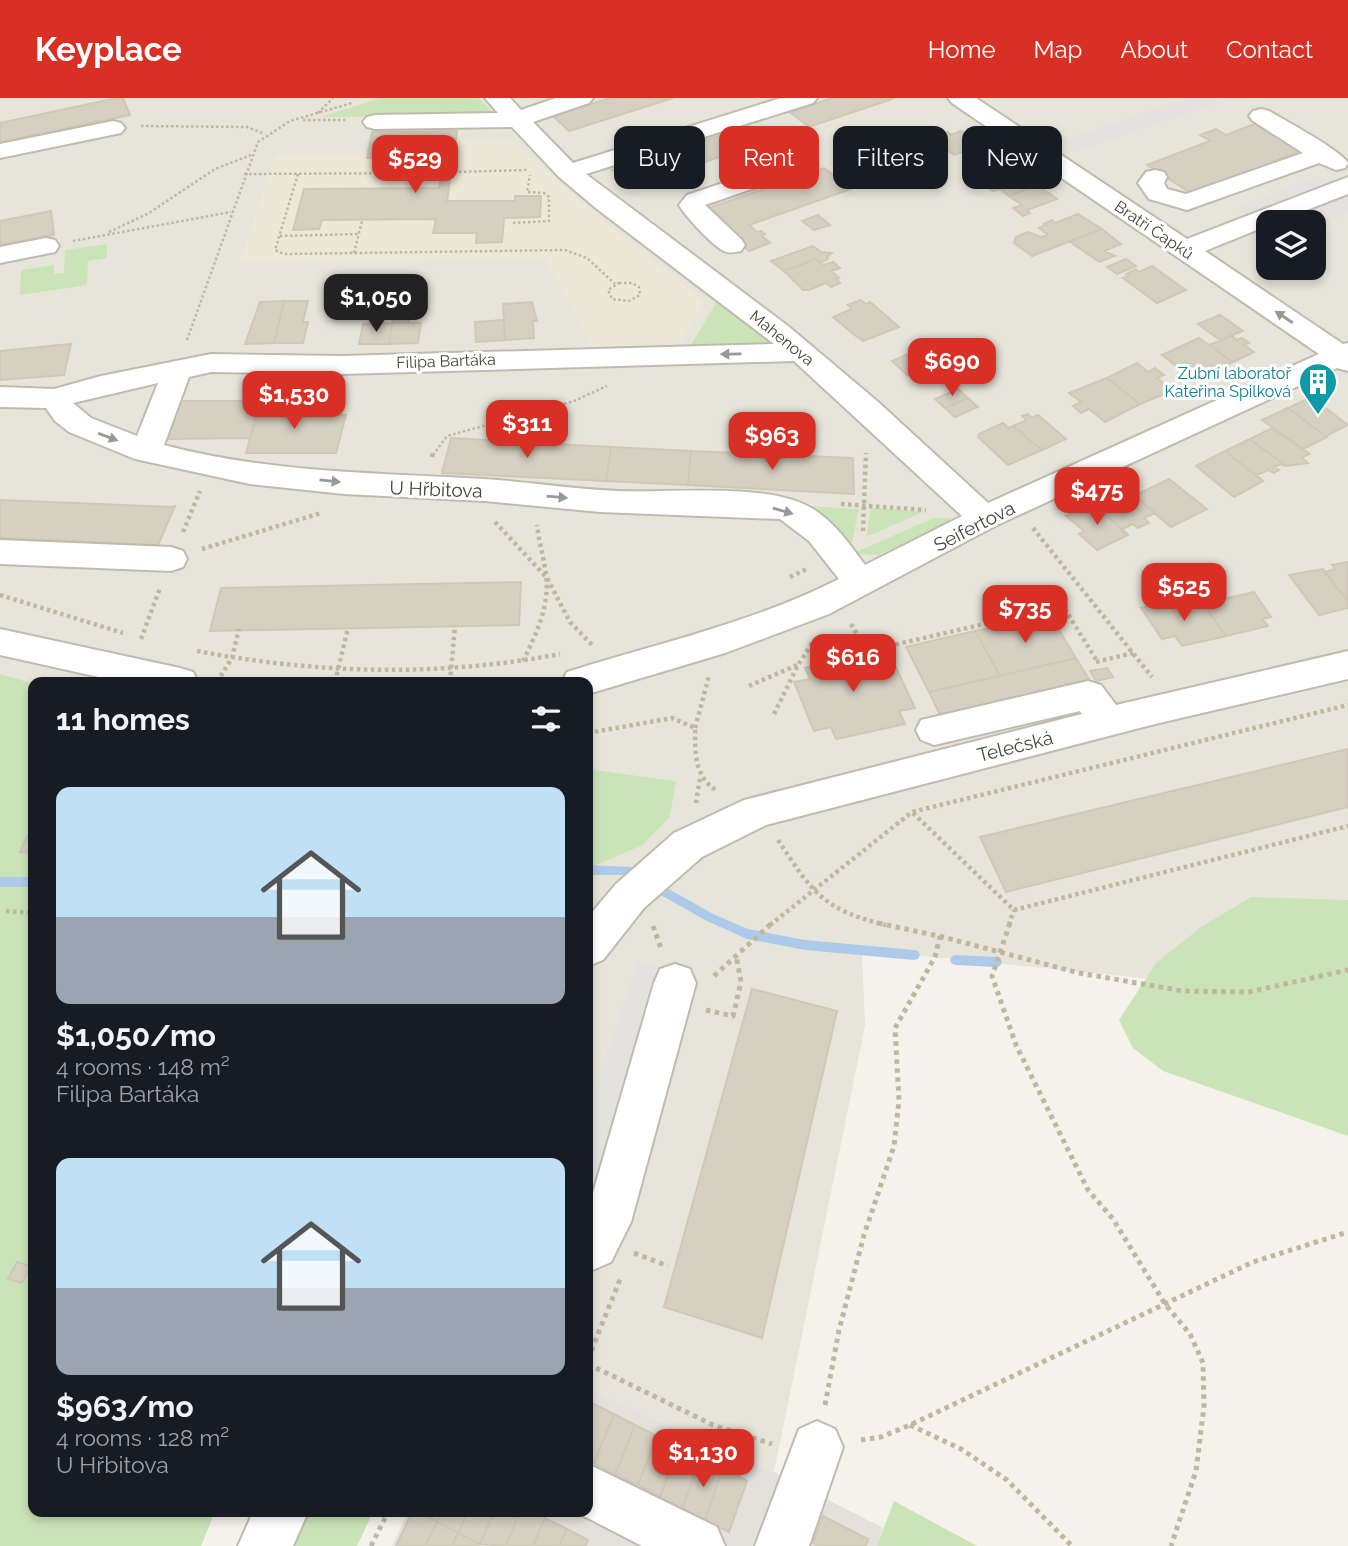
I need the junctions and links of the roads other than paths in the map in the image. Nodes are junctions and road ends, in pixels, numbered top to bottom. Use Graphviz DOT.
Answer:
graph roads {
  1 [pos="497,98"];
  2 [pos="580,98"];
  3 [pos="805,98"];
  4 [pos="964,99"];
  5 [pos="1261,116"];
  6 [pos="517,120"];
  7 [pos="375,122"];
  8 [pos="113,128"];
  9 [pos="0,151"];
  10 [pos="1322,154"];
  11 [pos="1348,170"];
  12 [pos="568,172"];
  13 [pos="1155,177"];
  14 [pos="1348,185"];
  15 [pos="728,189"];
  16 [pos="1195,201"];
  17 [pos="712,226"];
  18 [pos="1235,230"];
  19 [pos="732,245"];
  20 [pos="46,246"];
  21 [pos="665,248"];
  22 [pos="1183,250"];
  23 [pos="0,255"];
  24 [pos="799,352"];
  25 [pos="1345,357"];
  26 [pos="178,368"];
  27 [pos="0,397"];
  28 [pos="55,399"];
  29 [pos="146,452"];
  30 [pos="985,518"];
  31 [pos="0,552"];
  32 [pos="171,559"];
  33 [pos="860,584"];
  34 [pos="0,642"];
  35 [pos="1348,665"];
  36 [pos="158,677"];
  37 [pos="593,679"];
  38 [pos="1108,723"];
  39 [pos="934,730"];
  40 [pos="593,941"];
  41 [pos="687,996"];
  42 [pos="612,1261"];
  43 [pos="817,1447"];
  44 [pos="593,1493"];
  45 [pos="279,1517"];
  46 [pos="265,1546"];
  47 [pos="698,1546"];
  48 [pos="782,1546"];
  1 -- 6 [label="street, Mahenova"];
  2 -- 6 [label="street"];
  3 -- 12 [label="street"];
  4 -- 22 [label="street, Bratří Čapků"];
  5 -- 10 [label="street"];
  6 -- 7 [label="street"];
  6 -- 12 [label="street, Mahenova"];
  8 -- 9 [label="street"];
  10 -- 11 [label="street"];
  10 -- 16 [label="street"];
  12 -- 21 [label="street, Mahenova"];
  13 -- 16 [label="street"];
  14 -- 18 [label="street"];
  15 -- 17 [label="street"];
  16 -- 18 [label="street"];
  17 -- 19 [label="street"];
  17 -- 21 [label="street"];
  18 -- 22 [label="street"];
  20 -- 23 [label="street"];
  21 -- 24 [label="street, Mahenova"];
  25 -- 22 [label="street, Bratří Čapků, one-way"];
  24 -- 26 [label="street, Filipa Bartáka, one-way"];
  24 -- 30 [label="street, Mahenova"];
  25 -- 30 [label="street, Seifertova"];
  26 -- 28 [label="street, Filipa Bartáka"];
  26 -- 29 [label="street"];
  27 -- 28 [label="street"];
  28 -- 29 [label="street, U Hřbitova, one-way"];
  29 -- 33 [label="street, U Hřbitova, one-way"];
  30 -- 33 [label="street, Seifertova"];
  31 -- 32 [label="street"];
  33 -- 37 [label="street, Seifertova"];
  34 -- 36 [label="street"];
  35 -- 38 [label="street, Telečská"];
  38 -- 39 [label="street"];
  38 -- 40 [label="street, Telečská"];
  41 -- 42 [label="street"];
  43 -- 48 [label="street"];
  44 -- 47 [label="street"];
  45 -- 46 [label="street"];
}
